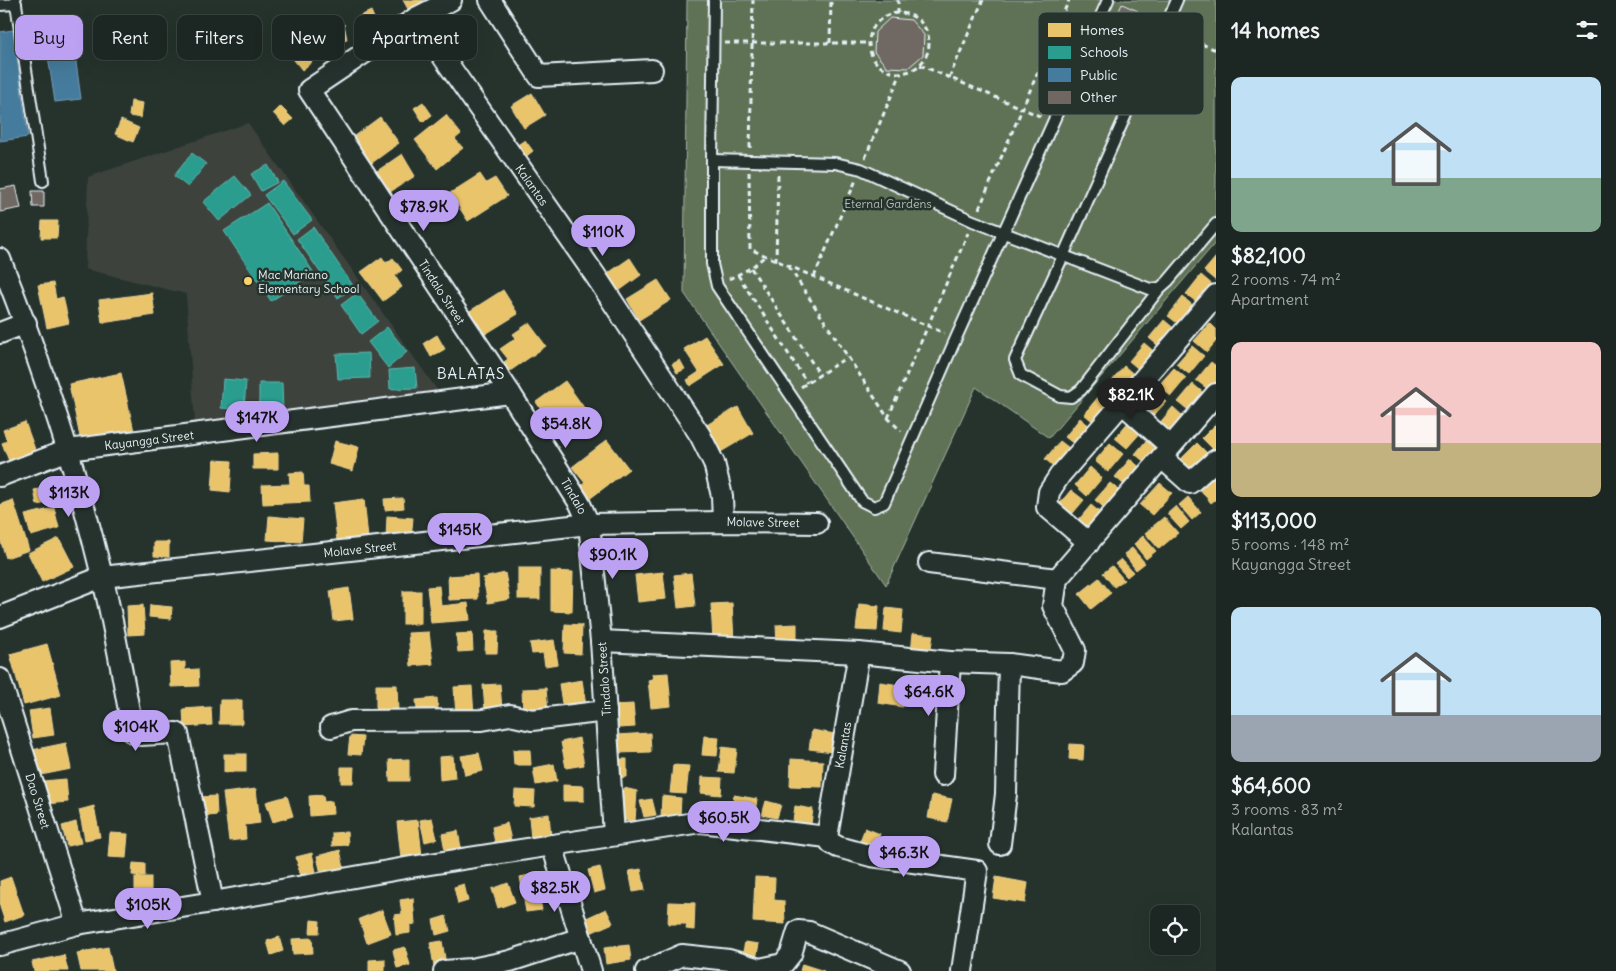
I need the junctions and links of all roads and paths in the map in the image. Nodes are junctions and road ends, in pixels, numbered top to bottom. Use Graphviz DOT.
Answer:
graph roads {
  1 [pos="451,0"];
  2 [pos="490,0"];
  3 [pos="714,0"];
  4 [pos="753,0"];
  5 [pos="831,0"];
  6 [pos="898,0"];
  7 [pos="983,0"];
  8 [pos="1108,0"];
  9 [pos="1178,0"];
  10 [pos="15,2"];
  11 [pos="0,5"];
  12 [pos="1103,12"];
  13 [pos="1173,12"];
  14 [pos="898,13"];
  15 [pos="422,15"];
  16 [pos="714,43"];
  17 [pos="753,43"];
  18 [pos="830,43"];
  19 [pos="869,43"];
  20 [pos="1204,45"];
  21 [pos="1216,50"];
  22 [pos="354,60"];
  23 [pos="445,60"];
  24 [pos="920,66"];
  25 [pos="652,70"];
  26 [pos="949,78"];
  27 [pos="1057,115"];
  28 [pos="1127,115"];
  29 [pos="1054,122"];
  30 [pos="712,160"];
  31 [pos="749,161"];
  32 [pos="778,162"];
  33 [pos="43,181"];
  34 [pos="1216,224"];
  35 [pos="1004,234"];
  36 [pos="765,256"];
  37 [pos="1064,256"];
  38 [pos="0,258"];
  39 [pos="776,261"];
  40 [pos="788,266"];
  41 [pos="751,268"];
  42 [pos="738,275"];
  43 [pos="717,286"];
  44 [pos="1160,288"];
  45 [pos="1216,295"];
  46 [pos="26,323"];
  47 [pos="0,333"];
  48 [pos="956,338"];
  49 [pos="847,357"];
  50 [pos="820,375"];
  51 [pos="807,383"];
  52 [pos="510,393"];
  53 [pos="790,394"];
  54 [pos="1216,394"];
  55 [pos="1122,403"];
  56 [pos="912,442"];
  57 [pos="68,450"];
  58 [pos="1166,452"];
  59 [pos="1216,460"];
  60 [pos="0,476"];
  61 [pos="723,522"];
  62 [pos="817,523"];
  63 [pos="589,524"];
  64 [pos="1089,543"];
  65 [pos="929,564"];
  66 [pos="102,577"];
  67 [pos="1057,579"];
  68 [pos="0,617"];
  69 [pos="601,641"];
  70 [pos="859,653"];
  71 [pos="950,662"];
  72 [pos="1009,664"];
  73 [pos="0,679"];
  74 [pos="606,712"];
  75 [pos="331,727"];
  76 [pos="943,775"];
  77 [pos="614,835"];
  78 [pos="827,837"];
  79 [pos="1000,844"];
  80 [pos="552,845"];
  81 [pos="213,902"];
  82 [pos="77,924"];
  83 [pos="581,938"];
  84 [pos="0,945"];
  85 [pos="650,970"];
  86 [pos="444,971"];
  87 [pos="591,971"];
  88 [pos="900,971"];
  89 [pos="962,971"];
  1 -- 15 [label="street"];
  2 -- 25 [label="street"];
  3 -- 16 [label="lane"];
  4 -- 17 [label="path"];
  5 -- 18 [label="path"];
  6 -- 14 [label="path"];
  7 -- 26 [label="path"];
  8 -- 12 [label="lane"];
  9 -- 13 [label="lane"];
  10 -- 11 [label="lane"];
  10 -- 33 [label="lane"];
  14 -- 19 [label="path"];
  14 -- 24 [label="path"];
  16 -- 17 [label="path"];
  16 -- 30 [label="lane"];
  17 -- 18 [label="path"];
  17 -- 31 [label="path"];
  18 -- 19 [label="path"];
  19 -- 24 [label="path"];
  20 -- 21 [label="path"];
  22 -- 52 [label="street, Tindalo Street"];
  23 -- 61 [label="street, Kalantas"];
  24 -- 26 [label="path"];
  26 -- 29 [label="path"];
  27 -- 29 [label="lane"];
  28 -- 37 [label="lane"];
  29 -- 35 [label="lane"];
  30 -- 31 [label="lane"];
  30 -- 43 [label="lane"];
  31 -- 32 [label="lane"];
  31 -- 36 [label="path"];
  32 -- 35 [label="lane"];
  32 -- 39 [label="path"];
  34 -- 44 [label="lane"];
  35 -- 37 [label="lane"];
  35 -- 48 [label="lane"];
  36 -- 39 [label="path"];
  36 -- 41 [label="path"];
  37 -- 44 [label="lane"];
  37 -- 44 [label="lane"];
  38 -- 46 [label="street"];
  39 -- 40 [label="path"];
  40 -- 48 [label="path"];
  40 -- 49 [label="path"];
  41 -- 42 [label="path"];
  41 -- 50 [label="path"];
  42 -- 43 [label="path"];
  42 -- 51 [label="path"];
  43 -- 53 [label="lane"];
  45 -- 55 [label="street"];
  46 -- 47 [label="street"];
  46 -- 57 [label="street"];
  48 -- 56 [label="lane"];
  49 -- 50 [label="path"];
  49 -- 56 [label="path"];
  50 -- 51 [label="path"];
  51 -- 53 [label="path"];
  52 -- 57 [label="street, Kayangga Street"];
  52 -- 63 [label="street, Tindalo"];
  53 -- 56 [label="lane"];
  54 -- 58 [label="street"];
  55 -- 58 [label="street"];
  55 -- 64 [label="street"];
  57 -- 60 [label="street, Kayangga Street"];
  57 -- 66 [label="street"];
  58 -- 59 [label="street"];
  58 -- 64 [label="street"];
  61 -- 62 [label="street, Molave Street"];
  61 -- 63 [label="street, Molave Street"];
  63 -- 66 [label="street, Molave Street"];
  63 -- 69 [label="street, Tindalo Street"];
  64 -- 67 [label="street"];
  65 -- 67 [label="street"];
  66 -- 68 [label="street, Molave Street"];
  66 -- 81 [label="street"];
  67 -- 72 [label="street"];
  69 -- 70 [label="street"];
  69 -- 74 [label="street, Tindalo Street"];
  70 -- 71 [label="street"];
  70 -- 78 [label="street, Kalantas"];
  71 -- 72 [label="street"];
  71 -- 76 [label="street"];
  72 -- 79 [label="street"];
  73 -- 82 [label="street, Dao Street"];
  74 -- 75 [label="street"];
  74 -- 77 [label="street, Tindalo Street"];
  77 -- 78 [label="street"];
  77 -- 80 [label="street"];
  78 -- 89 [label="street"];
  80 -- 81 [label="street"];
  80 -- 83 [label="street"];
  81 -- 82 [label="street"];
  82 -- 84 [label="street"];
  83 -- 86 [label="street"];
  83 -- 87 [label="street"];
  85 -- 88 [label="street"];
}
